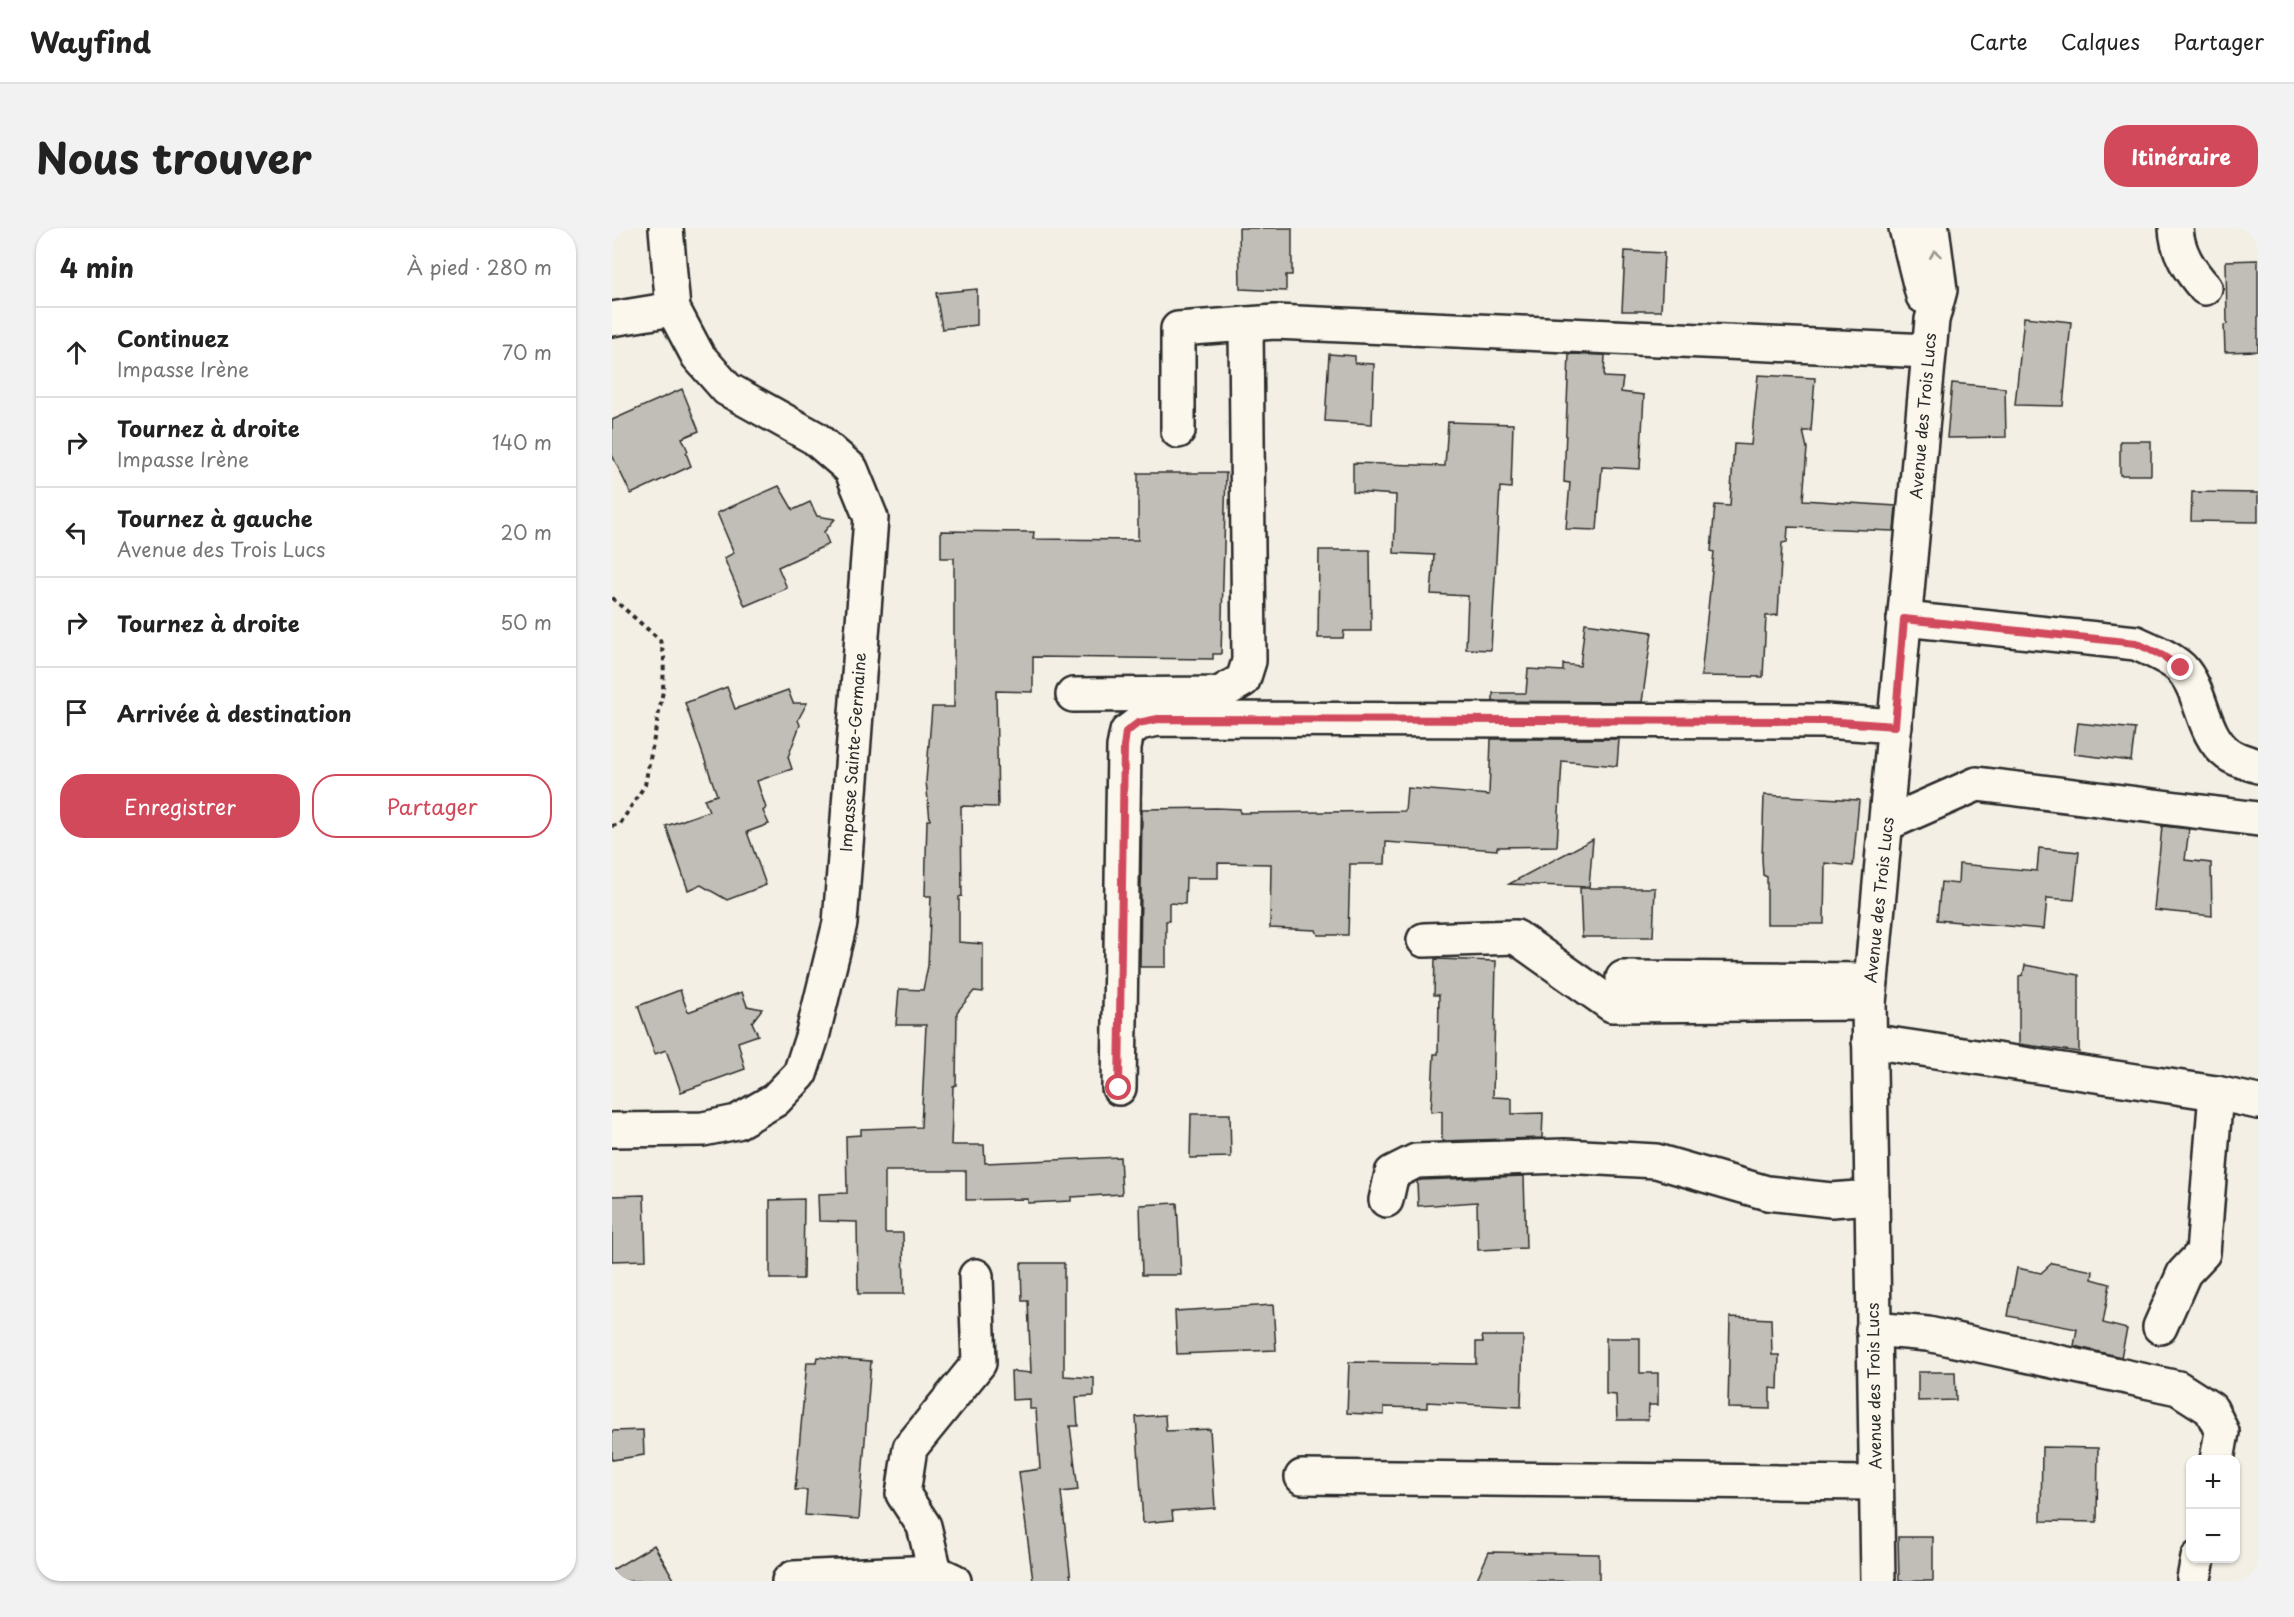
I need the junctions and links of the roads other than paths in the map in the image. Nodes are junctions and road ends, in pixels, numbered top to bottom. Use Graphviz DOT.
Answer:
graph roads {
  1 [pos="666,228"];
  2 [pos="1906,228"];
  3 [pos="1932,228"];
  4 [pos="2176,228"];
  5 [pos="2205,288"];
  6 [pos="673,309"];
  7 [pos="612,319"];
  8 [pos="1260,323"];
  9 [pos="1931,336"];
  10 [pos="1178,431"];
  11 [pos="1904,619"];
  12 [pos="1073,695"];
  13 [pos="1895,726"];
  14 [pos="2258,766"];
  15 [pos="2258,819"];
  16 [pos="1886,824"];
  17 [pos="1424,940"];
  18 [pos="1623,978"];
  19 [pos="1870,992"];
  20 [pos="1869,1041"];
  21 [pos="1119,1088"];
  22 [pos="2216,1093"];
  23 [pos="2258,1102"];
  24 [pos="612,1130"];
  25 [pos="1871,1197"];
  26 [pos="1386,1200"];
  27 [pos="976,1276"];
  28 [pos="2160,1327"];
  29 [pos="1873,1329"];
  30 [pos="2218,1455"];
  31 [pos="1302,1477"];
  32 [pos="1875,1483"];
  33 [pos="944,1577"];
  34 [pos="789,1581"];
  35 [pos="1878,1581"];
  1 -- 6 [label="street, Impasse Sainte-Germaine"];
  2 -- 9 [label="street, Avenue des Trois Lucs"];
  9 -- 3 [label="street, Avenue des Trois Lucs, one-way"];
  4 -- 5 [label="street"];
  6 -- 7 [label="street"];
  6 -- 24 [label="street, Impasse Sainte-Germaine"];
  8 -- 9 [label="street"];
  8 -- 10 [label="street"];
  8 -- 12 [label="street"];
  9 -- 11 [label="street, Avenue des Trois Lucs"];
  11 -- 13 [label="street, Avenue des Trois Lucs"];
  11 -- 14 [label="street"];
  13 -- 16 [label="street, Avenue des Trois Lucs"];
  13 -- 21 [label="street"];
  15 -- 16 [label="street"];
  16 -- 19 [label="street, Avenue des Trois Lucs"];
  17 -- 19 [label="street"];
  18 -- 19 [label="street"];
  19 -- 20 [label="street, Avenue des Trois Lucs"];
  20 -- 22 [label="street"];
  20 -- 25 [label="street, Avenue des Trois Lucs"];
  22 -- 23 [label="street"];
  22 -- 28 [label="street"];
  25 -- 26 [label="street"];
  25 -- 29 [label="street, Avenue des Trois Lucs"];
  27 -- 33 [label="street"];
  29 -- 30 [label="street"];
  29 -- 32 [label="street, Avenue des Trois Lucs"];
  31 -- 32 [label="street, Avenue des Trois Lucs"];
  32 -- 35 [label="street, Avenue des Trois Lucs"];
  33 -- 34 [label="street"];
}
